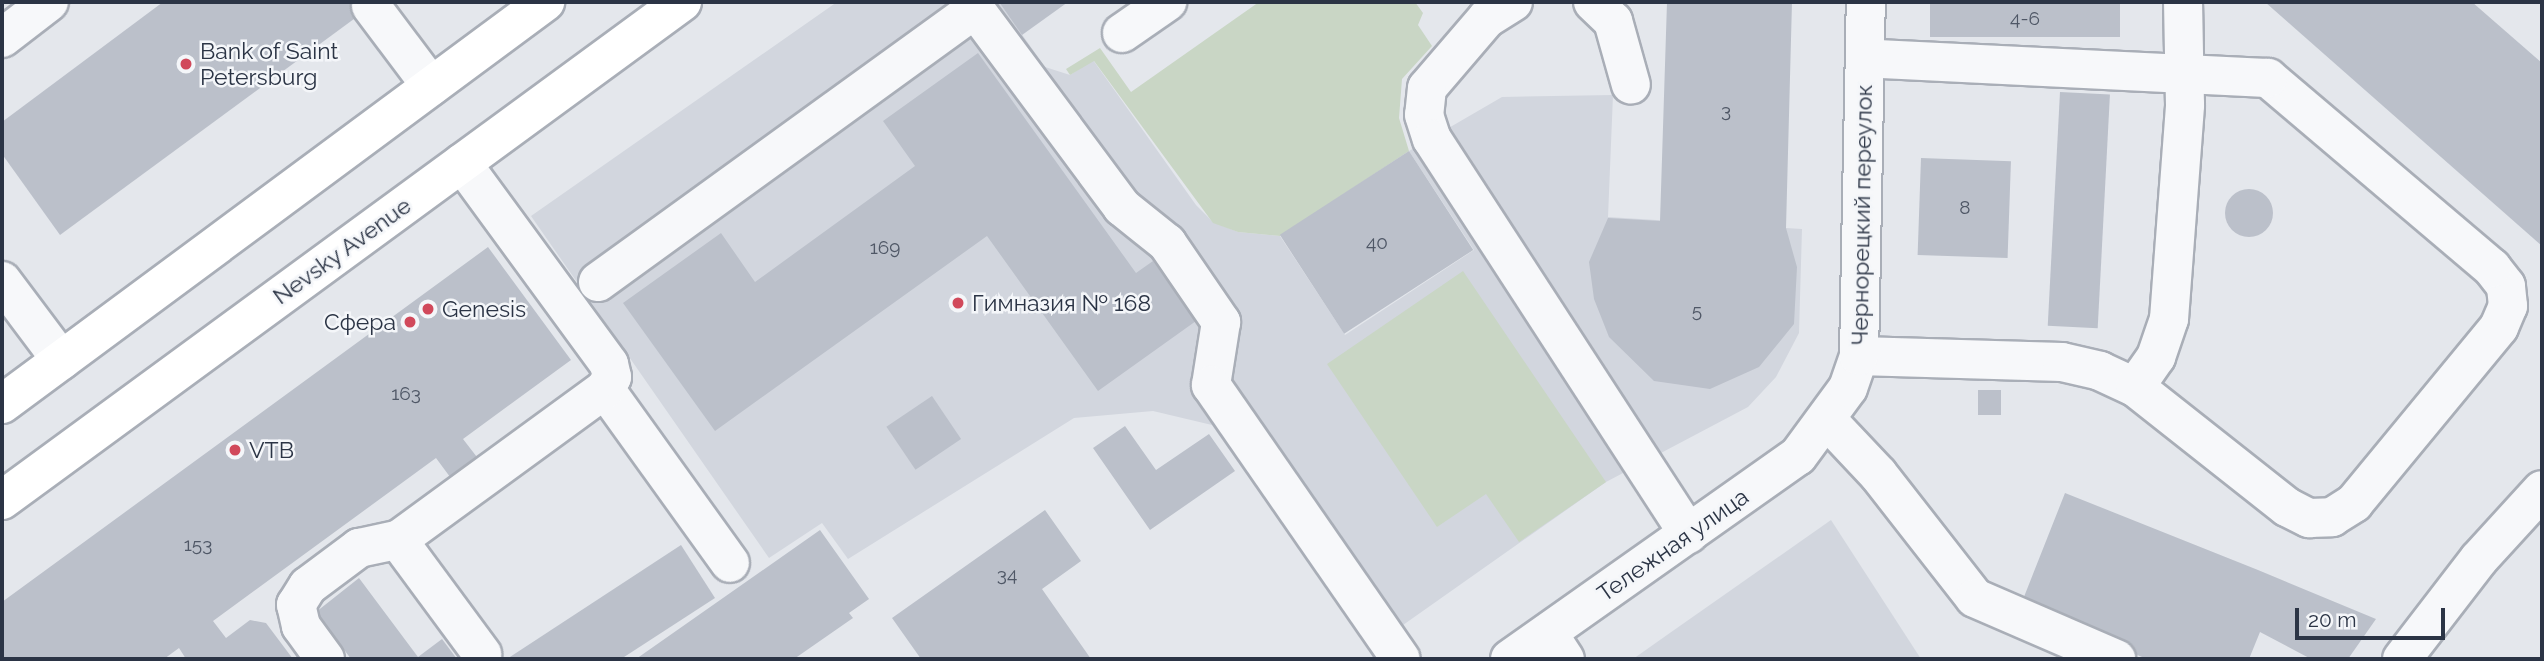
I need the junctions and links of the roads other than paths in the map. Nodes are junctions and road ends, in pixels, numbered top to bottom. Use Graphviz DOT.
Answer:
graph roads {
  1 [pos="48,2"];
  2 [pos="544,2"];
  3 [pos="682,2"];
  4 [pos="1167,2"];
  5 [pos="1593,2"];
  6 [pos="1866,2"];
  7 [pos="2183,2"];
  8 [pos="973,5"];
  9 [pos="371,6"];
  10 [pos="1492,7"];
  11 [pos="1122,33"];
  12 [pos="2,38"];
  13 [pos="1865,58"];
  14 [pos="2185,70"];
  15 [pos="1631,85"];
  16 [pos="431,86"];
  17 [pos="462,163"];
  18 [pos="2,281"];
  19 [pos="598,282"];
  20 [pos="1859,356"];
  21 [pos="61,360"];
  22 [pos="2136,387"];
  23 [pos="605,389"];
  24 [pos="2,404"];
  25 [pos="1828,421"];
  26 [pos="2542,490"];
  27 [pos="2,500"];
  28 [pos="1689,534"];
  29 [pos="398,540"];
  30 [pos="730,563"];
  31 [pos="1556,646"];
  32 [pos="482,654"];
  33 [pos="325,659"];
  34 [pos="1401,659"];
  35 [pos="1510,659"];
  36 [pos="2116,659"];
  37 [pos="2402,659"];
  1 -- 12 [label="street"];
  2 -- 16 [label="main road"];
  3 -- 17 [label="main road, Nevsky Avenue"];
  4 -- 11 [label="street"];
  5 -- 15 [label="street"];
  6 -- 13 [label="street, Чернорецкий переулок"];
  7 -- 14 [label="street"];
  8 -- 19 [label="street"];
  8 -- 34 [label="street"];
  9 -- 16 [label="street"];
  10 -- 28 [label="street"];
  13 -- 14 [label="street"];
  13 -- 20 [label="street, Чернорецкий переулок"];
  14 -- 22 [label="street"];
  14 -- 22 [label="street"];
  16 -- 21 [label="main road"];
  17 -- 23 [label="street"];
  17 -- 27 [label="main road, Nevsky Avenue"];
  18 -- 21 [label="street"];
  20 -- 22 [label="street"];
  20 -- 25 [label="street, Чернорецкий переулок"];
  21 -- 24 [label="main road"];
  23 -- 29 [label="street"];
  23 -- 30 [label="street"];
  25 -- 28 [label="street, Тележная улица"];
  25 -- 36 [label="street"];
  26 -- 37 [label="street"];
  28 -- 31 [label="street, Тележная улица"];
  29 -- 32 [label="street"];
  29 -- 33 [label="street"];
  31 -- 35 [label="street, Тележная улица"];
}
